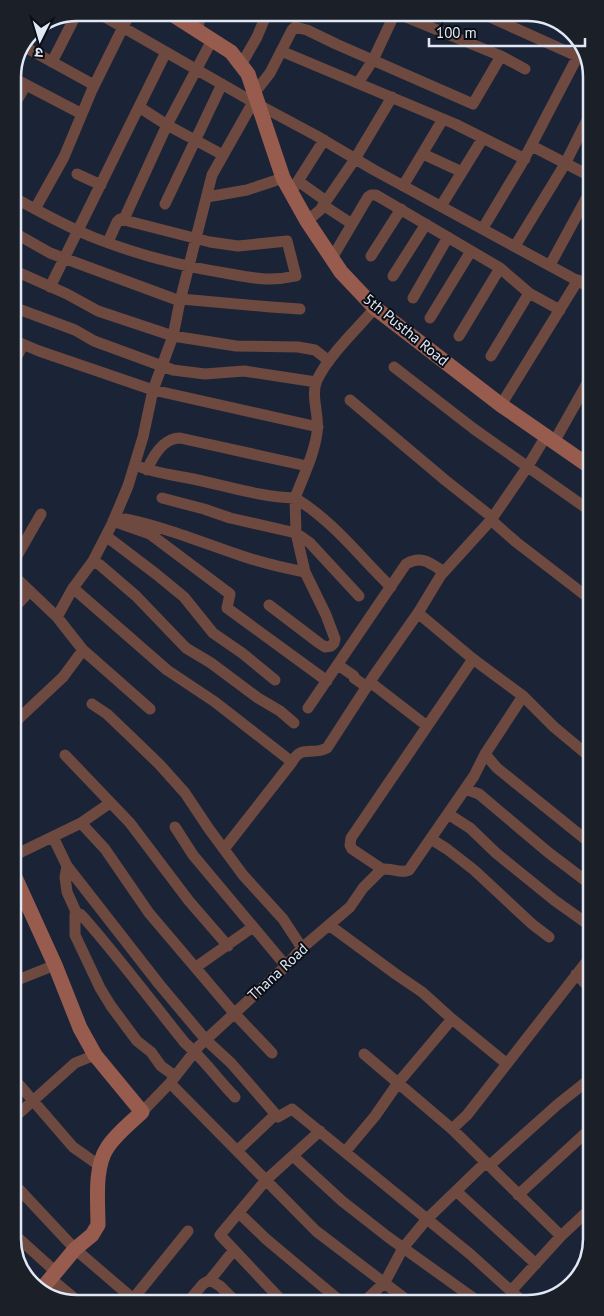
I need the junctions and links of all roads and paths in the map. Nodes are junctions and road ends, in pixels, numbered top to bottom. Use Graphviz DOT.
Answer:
graph roads {
  1 [pos="115,21"];
  2 [pos="126,21"];
  3 [pos="183,21"];
  4 [pos="199,21"];
  5 [pos="264,21"];
  6 [pos="391,21"];
  7 [pos="415,21"];
  8 [pos="501,21"];
  9 [pos="72,22"];
  10 [pos="124,26"];
  11 [pos="198,31"];
  12 [pos="212,40"];
  13 [pos="29,49"];
  14 [pos="576,51"];
  15 [pos="166,52"];
  16 [pos="281,52"];
  17 [pos="578,54"];
  18 [pos="501,56"];
  19 [pos="373,60"];
  20 [pos="52,62"];
  21 [pos="241,65"];
  22 [pos="197,69"];
  23 [pos="525,69"];
  24 [pos="21,82"];
  25 [pos="358,83"];
  26 [pos="222,84"];
  27 [pos="26,85"];
  28 [pos="94,85"];
  29 [pos="21,93"];
  30 [pos="392,98"];
  31 [pos="256,99"];
  32 [pos="139,107"];
  33 [pos="82,114"];
  34 [pos="443,119"];
  35 [pos="167,125"];
  36 [pos="583,128"];
  37 [pos="482,138"];
  38 [pos="194,140"];
  39 [pos="324,140"];
  40 [pos="532,146"];
  41 [pos="423,154"];
  42 [pos="223,156"];
  43 [pos="356,159"];
  44 [pos="524,159"];
  45 [pos="565,164"];
  46 [pos="462,172"];
  47 [pos="583,173"];
  48 [pos="77,174"];
  49 [pos="291,183"];
  50 [pos="101,185"];
  51 [pos="404,186"];
  52 [pos="207,197"];
  53 [pos="21,201"];
  54 [pos="325,203"];
  55 [pos="165,204"];
  56 [pos="583,204"];
  57 [pos="441,206"];
  58 [pos="35,209"];
  59 [pos="401,209"];
  60 [pos="124,219"];
  61 [pos="307,221"];
  62 [pos="352,224"];
  63 [pos="426,224"];
  64 [pos="483,228"];
  65 [pos="79,230"];
  66 [pos="21,237"];
  67 [pos="448,237"];
  68 [pos="196,238"];
  69 [pos="108,242"];
  70 [pos="515,246"];
  71 [pos="470,251"];
  72 [pos="371,256"];
  73 [pos="65,258"];
  74 [pos="332,258"];
  75 [pos="550,265"];
  76 [pos="189,266"];
  77 [pos="500,268"];
  78 [pos="21,274"];
  79 [pos="393,276"];
  80 [pos="578,280"];
  81 [pos="583,283"];
  82 [pos="50,287"];
  83 [pos="530,293"];
  84 [pos="413,298"];
  85 [pos="180,300"];
  86 [pos="375,308"];
  87 [pos="300,309"];
  88 [pos="21,310"];
  89 [pos="560,310"];
  90 [pos="430,318"];
  91 [pos="173,336"];
  92 [pos="459,336"];
  93 [pos="21,343"];
  94 [pos="491,356"];
  95 [pos="329,361"];
  96 [pos="162,366"];
  97 [pos="394,367"];
  98 [pos="316,382"];
  99 [pos="583,389"];
  100 [pos="153,390"];
  101 [pos="350,400"];
  102 [pos="501,405"];
  103 [pos="318,427"];
  104 [pos="550,439"];
  105 [pos="583,462"];
  106 [pos="135,465"];
  107 [pos="307,466"];
  108 [pos="528,466"];
  109 [pos="147,470"];
  110 [pos="162,498"];
  111 [pos="295,498"];
  112 [pos="583,506"];
  113 [pos="41,514"];
  114 [pos="114,519"];
  115 [pos="492,519"];
  116 [pos="296,533"];
  117 [pos="106,536"];
  118 [pos="21,549"];
  119 [pos="93,561"];
  120 [pos="305,572"];
  121 [pos="444,572"];
  122 [pos="21,583"];
  123 [pos="391,587"];
  124 [pos="73,588"];
  125 [pos="30,591"];
  126 [pos="583,594"];
  127 [pos="359,596"];
  128 [pos="21,601"];
  129 [pos="269,605"];
  130 [pos="418,613"];
  131 [pos="57,617"];
  132 [pos="83,650"];
  133 [pos="472,659"];
  134 [pos="338,665"];
  135 [pos="276,680"];
  136 [pos="327,681"];
  137 [pos="368,685"];
  138 [pos="523,696"];
  139 [pos="92,704"];
  140 [pos="308,708"];
  141 [pos="150,709"];
  142 [pos="21,716"];
  143 [pos="294,723"];
  144 [pos="427,726"];
  145 [pos="583,751"];
  146 [pos="485,754"];
  147 [pos="65,755"];
  148 [pos="292,762"];
  149 [pos="466,789"];
  150 [pos="110,803"];
  151 [pos="448,814"];
  152 [pos="81,823"];
  153 [pos="175,826"];
  154 [pos="53,837"];
  155 [pos="583,837"];
  156 [pos="431,839"];
  157 [pos="224,849"];
  158 [pos="21,852"];
  159 [pos="67,866"];
  160 [pos="382,869"];
  161 [pos="583,879"];
  162 [pos="21,890"];
  163 [pos="77,914"];
  164 [pos="583,921"];
  165 [pos="329,925"];
  166 [pos="253,927"];
  167 [pos="550,936"];
  168 [pos="228,946"];
  169 [pos="302,948"];
  170 [pos="55,965"];
  171 [pos="286,966"];
  172 [pos="583,966"];
  173 [pos="196,967"];
  174 [pos="576,974"];
  175 [pos="21,979"];
  176 [pos="583,981"];
  177 [pos="234,1013"];
  178 [pos="452,1019"];
  179 [pos="206,1040"];
  180 [pos="195,1052"];
  181 [pos="272,1053"];
  182 [pos="364,1054"];
  183 [pos="95,1055"];
  184 [pos="508,1064"];
  185 [pos="173,1079"];
  186 [pos="398,1083"];
  187 [pos="583,1084"];
  188 [pos="21,1087"];
  189 [pos="235,1097"];
  190 [pos="32,1100"];
  191 [pos="21,1111"];
  192 [pos="142,1112"];
  193 [pos="276,1114"];
  194 [pos="452,1129"];
  195 [pos="320,1131"];
  196 [pos="583,1135"];
  197 [pos="237,1150"];
  198 [pos="345,1152"];
  199 [pos="293,1156"];
  200 [pos="487,1165"];
  201 [pos="100,1166"];
  202 [pos="266,1180"];
  203 [pos="21,1191"];
  204 [pos="456,1191"];
  205 [pos="518,1195"];
  206 [pos="238,1213"];
  207 [pos="583,1215"];
  208 [pos="427,1219"];
  209 [pos="188,1231"];
  210 [pos="561,1236"];
  211 [pos="21,1242"];
  212 [pos="402,1248"];
  213 [pos="76,1249"];
  214 [pos="234,1250"];
  215 [pos="536,1264"];
  216 [pos="53,1275"];
  217 [pos="210,1280"];
  218 [pos="385,1282"];
  219 [pos="45,1285"];
  220 [pos="511,1291"];
  221 [pos="72,1295"];
  222 [pos="129,1295"];
  223 [pos="140,1295"];
  224 [pos="193,1295"];
  225 [pos="229,1295"];
  226 [pos="276,1295"];
  227 [pos="333,1295"];
  228 [pos="371,1295"];
  229 [pos="401,1295"];
  230 [pos="469,1295"];
  231 [pos="515,1295"];
  1 -- 10 [label="street"];
  2 -- 10 [label="street"];
  3 -- 11 [label="street, 5th Pustha Road"];
  4 -- 11 [label="street"];
  5 -- 21 [label="street"];
  6 -- 19 [label="street"];
  7 -- 18 [label="street"];
  8 -- 14 [label="street"];
  9 -- 20 [label="street"];
  10 -- 15 [label="street"];
  10 -- 28 [label="street"];
  11 -- 12 [label="street, 5th Pustha Road"];
  12 -- 21 [label="street, 5th Pustha Road"];
  12 -- 22 [label="street"];
  13 -- 20 [label="street"];
  15 -- 22 [label="street"];
  15 -- 32 [label="street"];
  16 -- 19 [label="street"];
  16 -- 25 [label="street"];
  16 -- 31 [label="street"];
  17 -- 40 [label="street"];
  18 -- 19 [label="street"];
  18 -- 23 [label="street"];
  19 -- 25 [label="street"];
  20 -- 28 [label="street"];
  21 -- 31 [label="street, 5th Pustha Road"];
  22 -- 26 [label="street"];
  22 -- 35 [label="street"];
  24 -- 27 [label="street"];
  25 -- 30 [label="street"];
  26 -- 31 [label="street"];
  26 -- 38 [label="street"];
  27 -- 29 [label="street"];
  27 -- 33 [label="street"];
  28 -- 33 [label="street"];
  30 -- 34 [label="street"];
  30 -- 43 [label="street"];
  31 -- 39 [label="street"];
  31 -- 42 [label="street"];
  31 -- 49 [label="street, 5th Pustha Road"];
  32 -- 35 [label="street"];
  32 -- 50 [label="street"];
  33 -- 58 [label="street"];
  34 -- 37 [label="street"];
  34 -- 41 [label="street"];
  35 -- 38 [label="street"];
  35 -- 60 [label="street"];
  36 -- 45 [label="street"];
  37 -- 44 [label="street"];
  37 -- 46 [label="street"];
  38 -- 42 [label="street"];
  38 -- 55 [label="street"];
  39 -- 43 [label="street"];
  39 -- 49 [label="street"];
  40 -- 44 [label="street"];
  40 -- 45 [label="street"];
  41 -- 46 [label="street"];
  41 -- 51 [label="street"];
  42 -- 52 [label="street"];
  43 -- 51 [label="street"];
  43 -- 54 [label="street"];
  44 -- 64 [label="street"];
  45 -- 47 [label="street"];
  45 -- 70 [label="street"];
  46 -- 57 [label="street"];
  48 -- 50 [label="street"];
  49 -- 52 [label="street"];
  49 -- 54 [label="street"];
  49 -- 61 [label="street, 5th Pustha Road"];
  50 -- 65 [label="street"];
  51 -- 57 [label="street"];
  52 -- 68 [label="street"];
  53 -- 58 [label="street"];
  54 -- 61 [label="street"];
  54 -- 62 [label="street"];
  56 -- 75 [label="street"];
  57 -- 64 [label="street"];
  58 -- 65 [label="street"];
  59 -- 62 [label="street"];
  59 -- 63 [label="street"];
  59 -- 72 [label="street"];
  60 -- 68 [label="street"];
  60 -- 69 [label="street"];
  61 -- 74 [label="street, 5th Pustha Road"];
  62 -- 74 [label="street"];
  63 -- 67 [label="street"];
  63 -- 79 [label="street"];
  64 -- 70 [label="street"];
  65 -- 69 [label="street"];
  65 -- 73 [label="street"];
  66 -- 73 [label="street"];
  67 -- 71 [label="street"];
  67 -- 84 [label="street"];
  68 -- 76 [label="street"];
  68 -- 76 [label="street"];
  69 -- 76 [label="street"];
  70 -- 75 [label="street"];
  71 -- 77 [label="street"];
  71 -- 90 [label="street"];
  73 -- 82 [label="street"];
  73 -- 85 [label="street"];
  74 -- 86 [label="street, 5th Pustha Road"];
  75 -- 80 [label="street"];
  76 -- 85 [label="street"];
  77 -- 83 [label="street"];
  77 -- 92 [label="street"];
  78 -- 82 [label="street"];
  80 -- 81 [label="street"];
  80 -- 89 [label="street"];
  82 -- 91 [label="street"];
  83 -- 89 [label="street"];
  83 -- 94 [label="street"];
  85 -- 87 [label="street"];
  85 -- 91 [label="street"];
  86 -- 95 [label="street"];
  86 -- 102 [label="street, 5th Pustha Road"];
  88 -- 96 [label="street"];
  89 -- 102 [label="street"];
  91 -- 95 [label="street"];
  91 -- 96 [label="street"];
  93 -- 100 [label="street"];
  95 -- 98 [label="street"];
  96 -- 98 [label="street"];
  96 -- 100 [label="street"];
  97 -- 108 [label="street"];
  98 -- 103 [label="street"];
  99 -- 104 [label="street"];
  100 -- 103 [label="street"];
  100 -- 106 [label="street"];
  101 -- 115 [label="street"];
  102 -- 104 [label="street, 5th Pustha Road"];
  103 -- 107 [label="street"];
  104 -- 105 [label="street, 5th Pustha Road"];
  104 -- 108 [label="street"];
  106 -- 109 [label="street"];
  106 -- 114 [label="street"];
  107 -- 109 [label="street"];
  107 -- 111 [label="street"];
  108 -- 112 [label="street"];
  108 -- 115 [label="street"];
  109 -- 111 [label="street"];
  110 -- 116 [label="street"];
  111 -- 116 [label="street"];
  111 -- 123 [label="street"];
  113 -- 118 [label="street"];
  114 -- 117 [label="street"];
  114 -- 120 [label="street"];
  114 -- 136 [label="street"];
  115 -- 121 [label="street"];
  115 -- 126 [label="street"];
  116 -- 120 [label="street"];
  116 -- 127 [label="street"];
  117 -- 119 [label="street"];
  117 -- 135 [label="street"];
  119 -- 124 [label="street"];
  119 -- 143 [label="street"];
  120 -- 129 [label="street"];
  121 -- 123 [label="street"];
  121 -- 130 [label="street"];
  122 -- 125 [label="street"];
  123 -- 134 [label="street"];
  124 -- 131 [label="street"];
  124 -- 148 [label="street"];
  125 -- 128 [label="street"];
  125 -- 131 [label="street"];
  130 -- 133 [label="street"];
  130 -- 137 [label="street"];
  131 -- 132 [label="street"];
  132 -- 141 [label="street"];
  132 -- 142 [label="street"];
  133 -- 138 [label="street"];
  133 -- 144 [label="street"];
  134 -- 136 [label="street"];
  134 -- 137 [label="street"];
  136 -- 140 [label="street"];
  137 -- 144 [label="street"];
  137 -- 148 [label="street"];
  138 -- 145 [label="street"];
  138 -- 146 [label="street"];
  139 -- 157 [label="street"];
  144 -- 160 [label="street"];
  146 -- 149 [label="street"];
  146 -- 155 [label="street"];
  147 -- 150 [label="street"];
  148 -- 157 [label="street"];
  149 -- 151 [label="street"];
  149 -- 161 [label="street"];
  150 -- 152 [label="street"];
  150 -- 168 [label="street"];
  151 -- 156 [label="street"];
  151 -- 164 [label="street"];
  152 -- 154 [label="street"];
  152 -- 173 [label="street"];
  153 -- 166 [label="street"];
  154 -- 158 [label="street"];
  154 -- 159 [label="street"];
  156 -- 160 [label="street"];
  156 -- 167 [label="street"];
  157 -- 169 [label="street"];
  159 -- 163 [label="street"];
  159 -- 179 [label="street"];
  160 -- 165 [label="street, Thana Road"];
  162 -- 170 [label="street"];
  163 -- 180 [label="street"];
  163 -- 185 [label="street"];
  165 -- 169 [label="street, Thana Road"];
  165 -- 178 [label="street"];
  166 -- 168 [label="street"];
  166 -- 171 [label="street"];
  168 -- 173 [label="street"];
  169 -- 171 [label="street, Thana Road"];
  170 -- 175 [label="street"];
  170 -- 183 [label="street"];
  171 -- 177 [label="street, Thana Road"];
  172 -- 174 [label="street"];
  173 -- 177 [label="street"];
  174 -- 176 [label="street"];
  174 -- 184 [label="street"];
  177 -- 179 [label="street, Thana Road"];
  177 -- 181 [label="street"];
  178 -- 184 [label="street"];
  178 -- 186 [label="street"];
  179 -- 180 [label="street, Thana Road"];
  179 -- 193 [label="street"];
  180 -- 185 [label="street, Thana Road"];
  180 -- 189 [label="street"];
  182 -- 186 [label="street"];
  183 -- 190 [label="street"];
  183 -- 192 [label="street"];
  184 -- 194 [label="street"];
  185 -- 192 [label="street, Thana Road"];
  185 -- 197 [label="street"];
  186 -- 194 [label="street"];
  186 -- 198 [label="street"];
  187 -- 200 [label="street"];
  188 -- 190 [label="street"];
  190 -- 191 [label="street"];
  190 -- 201 [label="street"];
  192 -- 201 [label="street, Thana Road"];
  193 -- 195 [label="street"];
  193 -- 197 [label="street"];
  194 -- 200 [label="street"];
  195 -- 198 [label="street"];
  195 -- 199 [label="street"];
  196 -- 205 [label="street"];
  197 -- 202 [label="street"];
  198 -- 208 [label="street"];
  199 -- 202 [label="street"];
  199 -- 212 [label="street"];
  200 -- 204 [label="street"];
  200 -- 205 [label="street"];
  201 -- 213 [label="street, Thana Road"];
  202 -- 206 [label="street"];
  202 -- 218 [label="street"];
  203 -- 213 [label="street"];
  204 -- 208 [label="street"];
  204 -- 215 [label="street"];
  205 -- 210 [label="street"];
  206 -- 214 [label="street"];
  206 -- 227 [label="street"];
  207 -- 210 [label="street"];
  208 -- 212 [label="street"];
  208 -- 220 [label="street"];
  209 -- 223 [label="street"];
  210 -- 215 [label="street"];
  211 -- 216 [label="street"];
  212 -- 218 [label="street"];
  212 -- 230 [label="street"];
  213 -- 216 [label="street, Thana Road"];
  213 -- 222 [label="street"];
  214 -- 217 [label="street"];
  214 -- 226 [label="street"];
  215 -- 220 [label="street"];
  216 -- 219 [label="street, Thana Road"];
  216 -- 221 [label="street"];
  217 -- 224 [label="street"];
  217 -- 225 [label="street"];
  218 -- 228 [label="street"];
  218 -- 229 [label="street"];
  220 -- 231 [label="street"];
}
